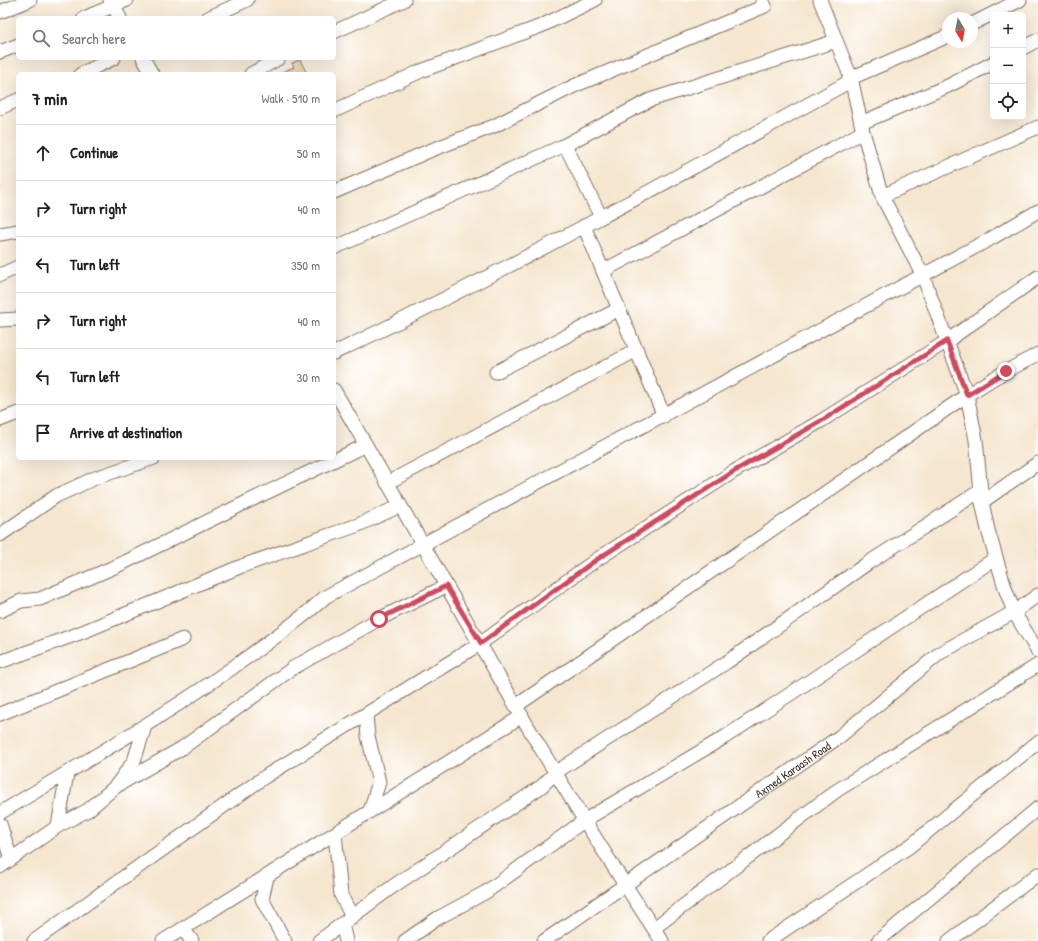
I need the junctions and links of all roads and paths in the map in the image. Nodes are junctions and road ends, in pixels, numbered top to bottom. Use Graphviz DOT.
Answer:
graph roads {
  1 [pos="30,0"];
  2 [pos="127,0"];
  3 [pos="247,0"];
  4 [pos="404,0"];
  5 [pos="595,0"];
  6 [pos="762,0"];
  7 [pos="820,0"];
  8 [pos="1020,0"];
  9 [pos="111,3"];
  10 [pos="0,12"];
  11 [pos="88,16"];
  12 [pos="119,16"];
  13 [pos="212,16"];
  14 [pos="978,21"];
  15 [pos="336,31"];
  16 [pos="942,39"];
  17 [pos="1038,40"];
  18 [pos="836,41"];
  19 [pos="16,46"];
  20 [pos="1026,46"];
  21 [pos="0,52"];
  22 [pos="112,60"];
  23 [pos="144,60"];
  24 [pos="276,60"];
  25 [pos="990,65"];
  26 [pos="100,70"];
  27 [pos="151,72"];
  28 [pos="254,72"];
  29 [pos="851,78"];
  30 [pos="16,101"];
  31 [pos="0,108"];
  32 [pos="336,110"];
  33 [pos="862,127"];
  34 [pos="1038,127"];
  35 [pos="564,145"];
  36 [pos="336,191"];
  37 [pos="882,196"];
  38 [pos="1038,211"];
  39 [pos="602,217"];
  40 [pos="584,226"];
  41 [pos="16,231"];
  42 [pos="0,234"];
  43 [pos="336,247"];
  44 [pos="16,268"];
  45 [pos="603,271"];
  46 [pos="923,276"];
  47 [pos="1038,277"];
  48 [pos="1,278"];
  49 [pos="619,309"];
  50 [pos="16,319"];
  51 [pos="0,320"];
  52 [pos="947,341"];
  53 [pos="637,350"];
  54 [pos="336,352"];
  55 [pos="1038,354"];
  56 [pos="496,372"];
  57 [pos="336,394"];
  58 [pos="967,395"];
  59 [pos="16,414"];
  60 [pos="664,416"];
  61 [pos="0,420"];
  62 [pos="366,446"];
  63 [pos="148,460"];
  64 [pos="1038,463"];
  65 [pos="387,483"];
  66 [pos="981,496"];
  67 [pos="400,506"];
  68 [pos="0,535"];
  69 [pos="423,543"];
  70 [pos="996,558"];
  71 [pos="446,586"];
  72 [pos="1038,595"];
  73 [pos="0,611"];
  74 [pos="1014,612"];
  75 [pos="183,639"];
  76 [pos="481,643"];
  77 [pos="1038,652"];
  78 [pos="0,662"];
  79 [pos="1038,665"];
  80 [pos="519,711"];
  81 [pos="0,714"];
  82 [pos="366,715"];
  83 [pos="145,726"];
  84 [pos="1038,742"];
  85 [pos="556,772"];
  86 [pos="67,773"];
  87 [pos="115,787"];
  88 [pos="1038,808"];
  89 [pos="370,811"];
  90 [pos="0,813"];
  91 [pos="585,820"];
  92 [pos="0,824"];
  93 [pos="58,826"];
  94 [pos="335,834"];
  95 [pos="11,859"];
  96 [pos="0,867"];
  97 [pos="1038,874"];
  98 [pos="267,877"];
  99 [pos="625,886"];
  100 [pos="347,921"];
  101 [pos="654,928"];
  102 [pos="183,929"];
  103 [pos="34,941"];
  104 [pos="163,941"];
  105 [pos="192,941"];
  106 [pos="285,941"];
  107 [pos="318,941"];
  108 [pos="346,941"];
  109 [pos="405,941"];
  110 [pos="544,941"];
  111 [pos="662,941"];
  112 [pos="768,941"];
  113 [pos="878,941"];
  114 [pos="949,941"];
  1 -- 10 [label="street"];
  2 -- 9 [label="street"];
  3 -- 13 [label="street"];
  4 -- 15 [label="street"];
  5 -- 32 [label="street"];
  6 -- 36 [label="street"];
  7 -- 18 [label="street"];
  8 -- 14 [label="street"];
  9 -- 11 [label="street"];
  9 -- 12 [label="street"];
  16 -- 29 [label="street"];
  17 -- 20 [label="street"];
  18 -- 29 [label="street"];
  18 -- 35 [label="street"];
  19 -- 21 [label="street"];
  22 -- 26 [label="street"];
  23 -- 27 [label="street"];
  24 -- 28 [label="street"];
  25 -- 33 [label="street"];
  29 -- 33 [label="street"];
  29 -- 39 [label="street"];
  30 -- 31 [label="street"];
  33 -- 37 [label="street"];
  33 -- 45 [label="street"];
  34 -- 37 [label="street"];
  35 -- 39 [label="street"];
  35 -- 43 [label="street"];
  37 -- 46 [label="street"];
  38 -- 46 [label="street"];
  39 -- 40 [label="street"];
  40 -- 45 [label="street"];
  40 -- 54 [label="street"];
  41 -- 42 [label="street"];
  44 -- 48 [label="street"];
  45 -- 49 [label="street"];
  46 -- 52 [label="street"];
  46 -- 60 [label="street"];
  47 -- 52 [label="street"];
  49 -- 53 [label="street"];
  49 -- 56 [label="street"];
  50 -- 51 [label="street"];
  52 -- 58 [label="street"];
  52 -- 76 [label="street"];
  53 -- 60 [label="street"];
  53 -- 65 [label="street"];
  55 -- 58 [label="street"];
  57 -- 62 [label="street"];
  58 -- 66 [label="street"];
  58 -- 80 [label="street"];
  59 -- 61 [label="street"];
  60 -- 69 [label="street"];
  62 -- 65 [label="street"];
  62 -- 73 [label="street"];
  63 -- 68 [label="street"];
  64 -- 66 [label="street"];
  65 -- 67 [label="street"];
  66 -- 70 [label="street"];
  66 -- 85 [label="street"];
  67 -- 69 [label="street"];
  67 -- 78 [label="street"];
  69 -- 71 [label="street"];
  69 -- 83 [label="street"];
  70 -- 74 [label="street"];
  70 -- 91 [label="street"];
  71 -- 76 [label="street"];
  71 -- 87 [label="street"];
  72 -- 74 [label="street, Axmed Karaash Road"];
  74 -- 77 [label="street"];
  74 -- 99 [label="street, Axmed Karaash Road"];
  75 -- 81 [label="street"];
  76 -- 80 [label="street"];
  76 -- 82 [label="street"];
  79 -- 101 [label="street"];
  80 -- 85 [label="street"];
  80 -- 89 [label="street"];
  82 -- 89 [label="street"];
  82 -- 103 [label="street"];
  83 -- 86 [label="street"];
  83 -- 87 [label="street"];
  84 -- 112 [label="street"];
  85 -- 91 [label="street"];
  85 -- 100 [label="street"];
  86 -- 90 [label="street"];
  86 -- 93 [label="street"];
  87 -- 93 [label="street"];
  88 -- 113 [label="street"];
  89 -- 94 [label="street"];
  91 -- 99 [label="street"];
  91 -- 109 [label="street"];
  92 -- 95 [label="street"];
  93 -- 95 [label="street"];
  94 -- 98 [label="street"];
  94 -- 100 [label="street"];
  95 -- 96 [label="street"];
  97 -- 114 [label="street"];
  98 -- 102 [label="street"];
  98 -- 106 [label="street"];
  99 -- 101 [label="street"];
  99 -- 110 [label="street, Axmed Karaash Road"];
  100 -- 107 [label="street"];
  100 -- 108 [label="street"];
  101 -- 111 [label="street"];
  102 -- 104 [label="street"];
  102 -- 105 [label="street"];
}
